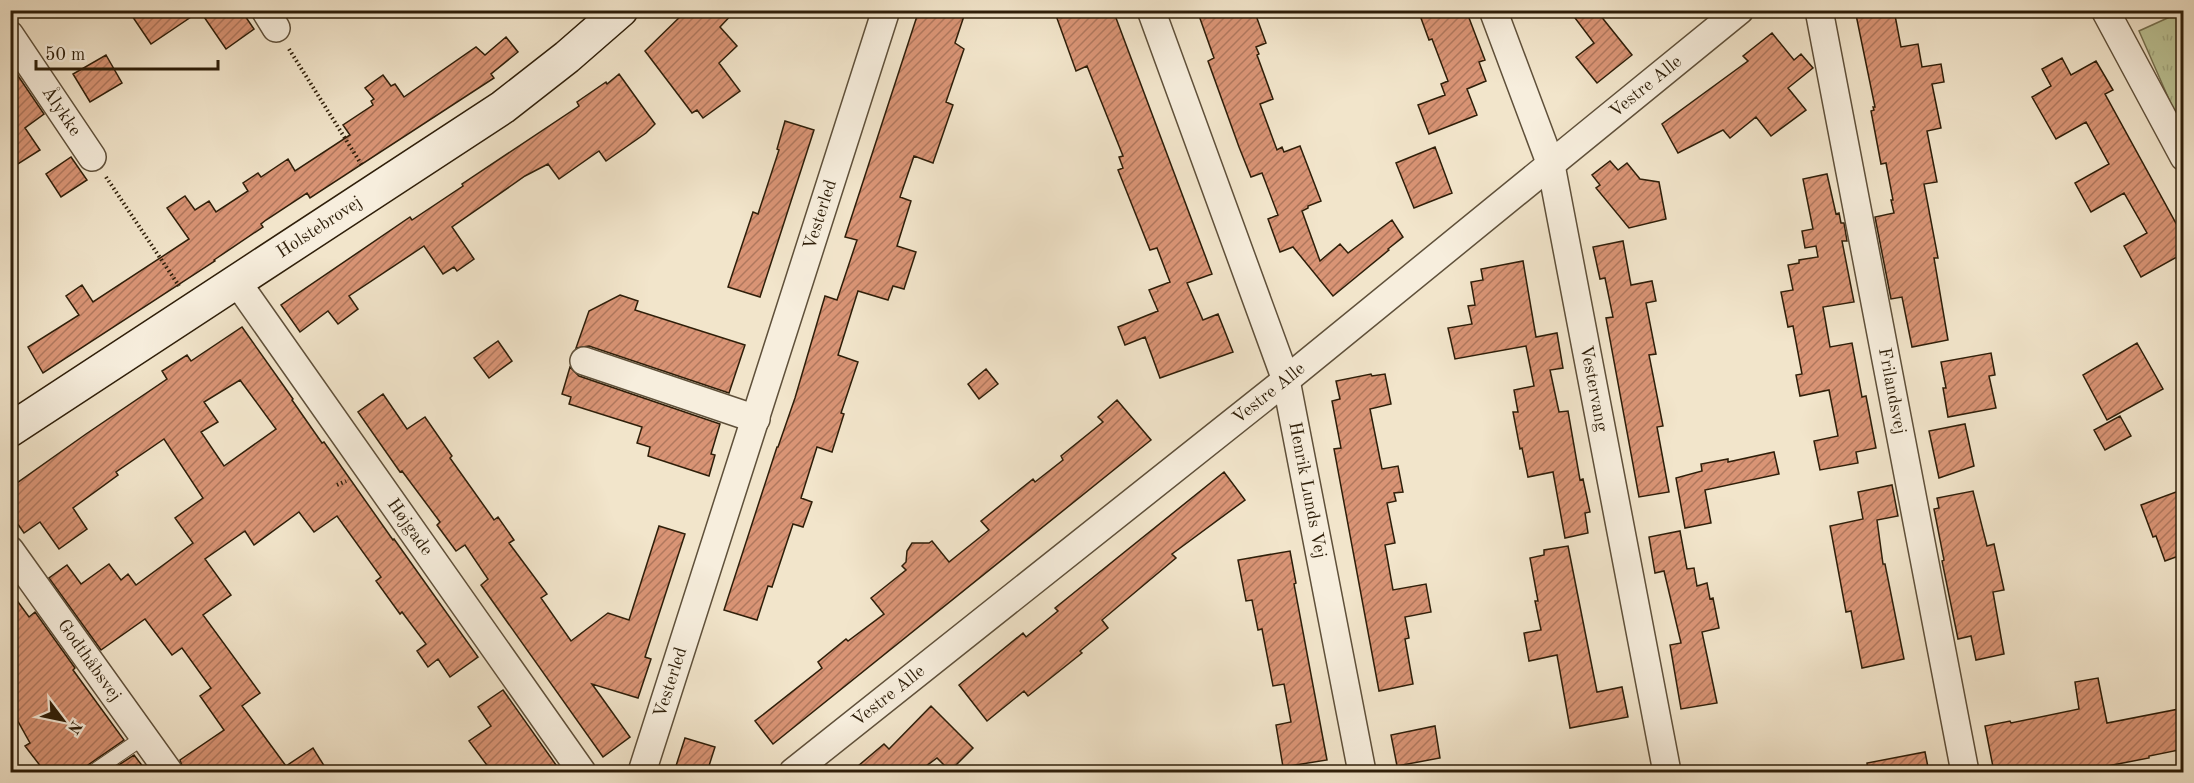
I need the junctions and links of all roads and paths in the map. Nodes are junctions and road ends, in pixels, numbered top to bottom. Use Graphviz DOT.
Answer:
graph roads {
  1 [pos="886,10"];
  2 [pos="1152,10"];
  3 [pos="1493,10"];
  4 [pos="1740,10"];
  5 [pos="1819,10"];
  6 [pos="2105,10"];
  7 [pos="605,16"];
  8 [pos="270,19"];
  9 [pos="10,35"];
  10 [pos="92,157"];
  11 [pos="2184,157"];
  12 [pos="1551,165"];
  13 [pos="377,190"];
  14 [pos="237,282"];
  15 [pos="195,310"];
  16 [pos="584,361"];
  17 [pos="1286,380"];
  18 [pos="756,419"];
  19 [pos="10,430"];
  20 [pos="10,550"];
  21 [pos="144,737"];
  22 [pos="93,772"];
  23 [pos="169,772"];
  24 [pos="582,772"];
  25 [pos="642,772"];
  26 [pos="794,772"];
  27 [pos="1362,772"];
  28 [pos="1667,772"];
  29 [pos="1965,772"];
  1 -- 18 [label="street, Vesterled"];
  2 -- 17 [label="street, Henrik Lunds Vej"];
  3 -- 12 [label="street, Vestervang"];
  4 -- 12 [label="street, Vestre Alle"];
  5 -- 29 [label="street, Frilandsvej"];
  6 -- 11 [label="street"];
  7 -- 13 [label="street, Holstebrovej"];
  8 -- 13 [label="path"];
  9 -- 10 [label="street, Ålykke"];
  10 -- 15 [label="path"];
  12 -- 17 [label="street, Vestre Alle"];
  12 -- 28 [label="street, Vestervang"];
  13 -- 14 [label="street, Holstebrovej"];
  14 -- 15 [label="street, Holstebrovej"];
  14 -- 24 [label="street, Højgade"];
  15 -- 19 [label="street, Holstebrovej"];
  16 -- 18 [label="street"];
  17 -- 26 [label="street, Vestre Alle"];
  17 -- 27 [label="street, Henrik Lunds Vej"];
  18 -- 25 [label="street, Vesterled"];
  20 -- 21 [label="street, Godthåbsvej"];
  21 -- 22 [label="lane"];
  21 -- 23 [label="street, Godthåbsvej"];
}
